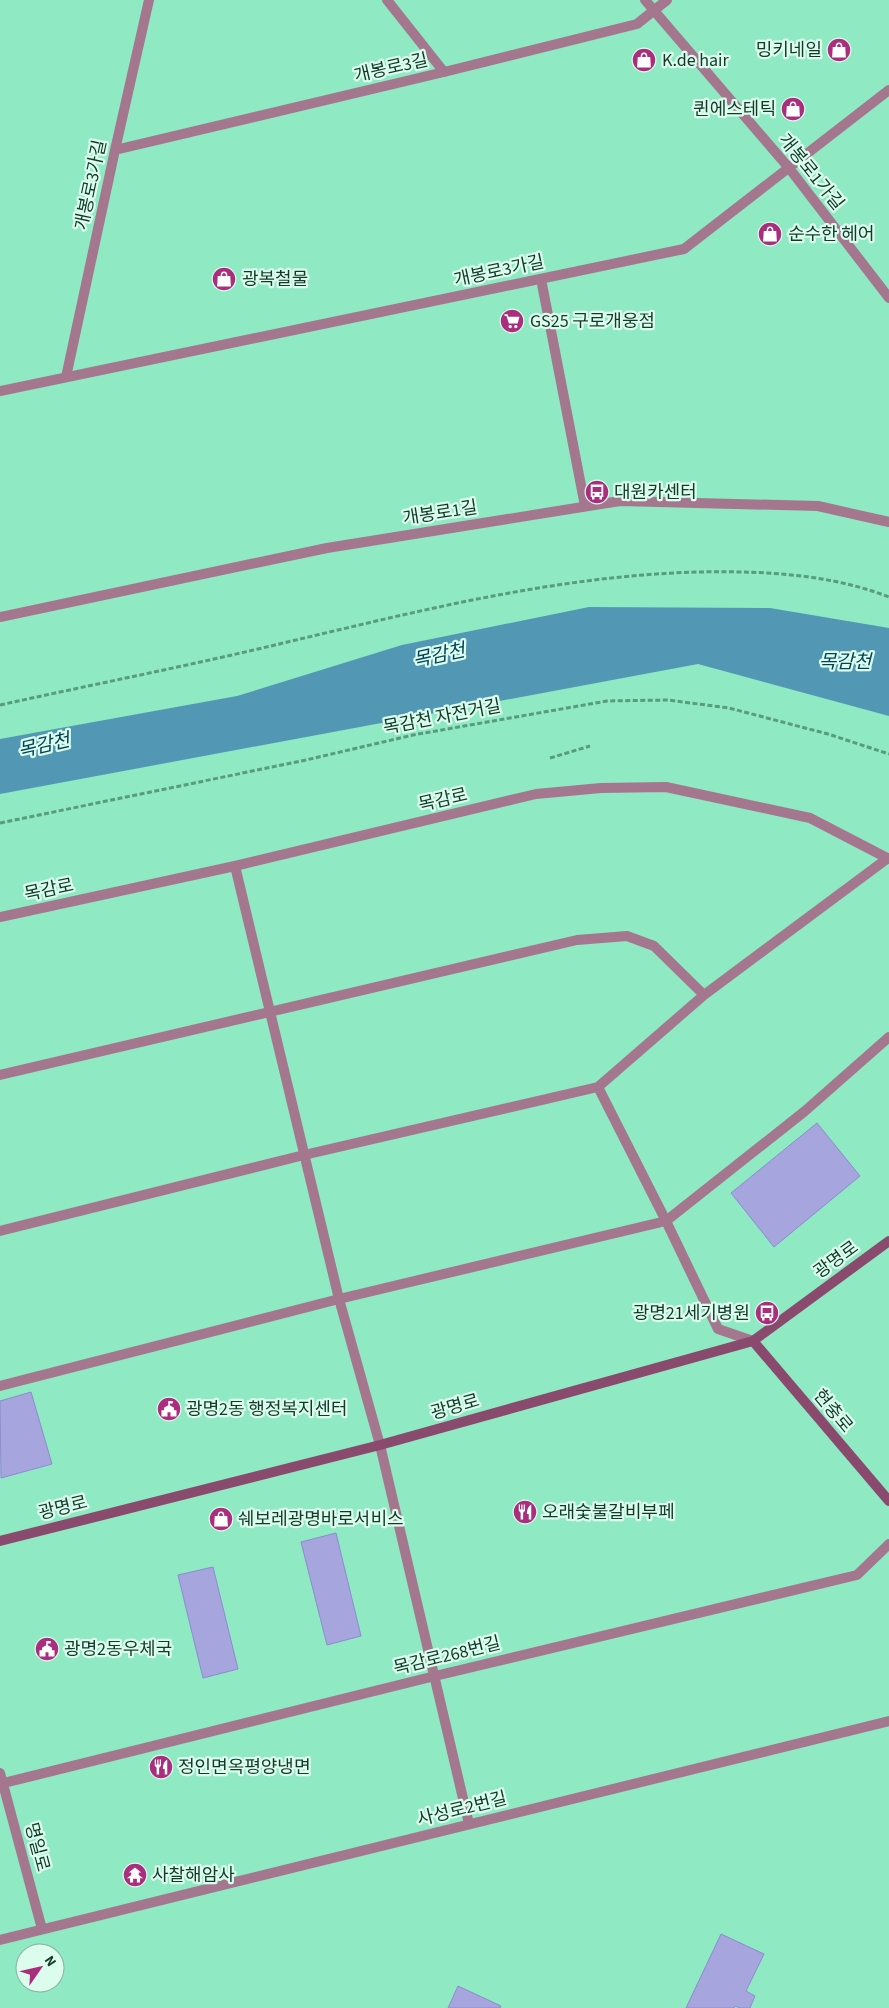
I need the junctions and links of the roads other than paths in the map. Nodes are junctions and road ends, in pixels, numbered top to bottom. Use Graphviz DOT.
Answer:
graph roads {
  1 [pos="149,0"];
  2 [pos="387,0"];
  3 [pos="645,0"];
  4 [pos="667,0"];
  5 [pos="654,11"];
  6 [pos="444,72"];
  7 [pos="889,90"];
  8 [pos="114,150"];
  9 [pos="789,168"];
  10 [pos="541,279"];
  11 [pos="889,298"];
  12 [pos="66,377"];
  13 [pos="0,391"];
  14 [pos="585,506"];
  15 [pos="889,522"];
  16 [pos="0,617"];
  17 [pos="889,859"];
  18 [pos="235,866"];
  19 [pos="0,918"];
  20 [pos="704,994"];
  21 [pos="270,1012"];
  22 [pos="889,1037"];
  23 [pos="0,1075"];
  24 [pos="598,1087"];
  25 [pos="304,1155"];
  26 [pos="666,1221"];
  27 [pos="0,1231"];
  28 [pos="889,1241"];
  29 [pos="339,1298"];
  30 [pos="753,1341"];
  31 [pos="0,1386"];
  32 [pos="380,1445"];
  33 [pos="889,1501"];
  34 [pos="0,1541"];
  35 [pos="889,1544"];
  36 [pos="435,1676"];
  37 [pos="889,1721"];
  38 [pos="1,1780"];
  39 [pos="469,1824"];
  40 [pos="42,1930"];
  41 [pos="0,1940"];
  1 -- 8 [label="street, 개봉로3가길"];
  2 -- 6 [label="street"];
  3 -- 5 [label="street, 개봉로1가길"];
  4 -- 5 [label="street, 개봉로3길"];
  5 -- 6 [label="street, 개봉로3길"];
  5 -- 9 [label="street, 개봉로1가길"];
  6 -- 8 [label="street, 개봉로3길"];
  7 -- 9 [label="street, 개봉로3가길"];
  8 -- 12 [label="street, 개봉로3가길"];
  9 -- 10 [label="street, 개봉로3가길"];
  9 -- 11 [label="street, 개봉로1가길"];
  10 -- 12 [label="street, 개봉로3가길"];
  10 -- 14 [label="street"];
  12 -- 13 [label="street, 개봉로3가길"];
  14 -- 15 [label="street, 개봉로1길"];
  14 -- 16 [label="street, 개봉로1길"];
  17 -- 18 [label="street, 목감로"];
  17 -- 20 [label="street"];
  18 -- 19 [label="street, 목감로"];
  18 -- 21 [label="street"];
  20 -- 21 [label="street"];
  20 -- 24 [label="street"];
  21 -- 23 [label="street"];
  21 -- 25 [label="street"];
  22 -- 26 [label="street"];
  24 -- 25 [label="street"];
  24 -- 26 [label="street"];
  25 -- 27 [label="street"];
  25 -- 29 [label="street"];
  26 -- 29 [label="street"];
  26 -- 30 [label="street"];
  28 -- 30 [label="main road, 광명로"];
  29 -- 31 [label="street"];
  29 -- 32 [label="street"];
  30 -- 32 [label="main road, 광명로"];
  30 -- 33 [label="main road, 현충로"];
  32 -- 34 [label="main road, 광명로"];
  32 -- 36 [label="street"];
  35 -- 36 [label="street, 목감로268번길"];
  36 -- 38 [label="street, 목감로268번길"];
  36 -- 39 [label="street"];
  37 -- 39 [label="street, 사성로2번길"];
  38 -- 40 [label="street, 명일로"];
  39 -- 40 [label="street, 사성로2번길"];
  40 -- 41 [label="street, 사성로2번길"];
}
